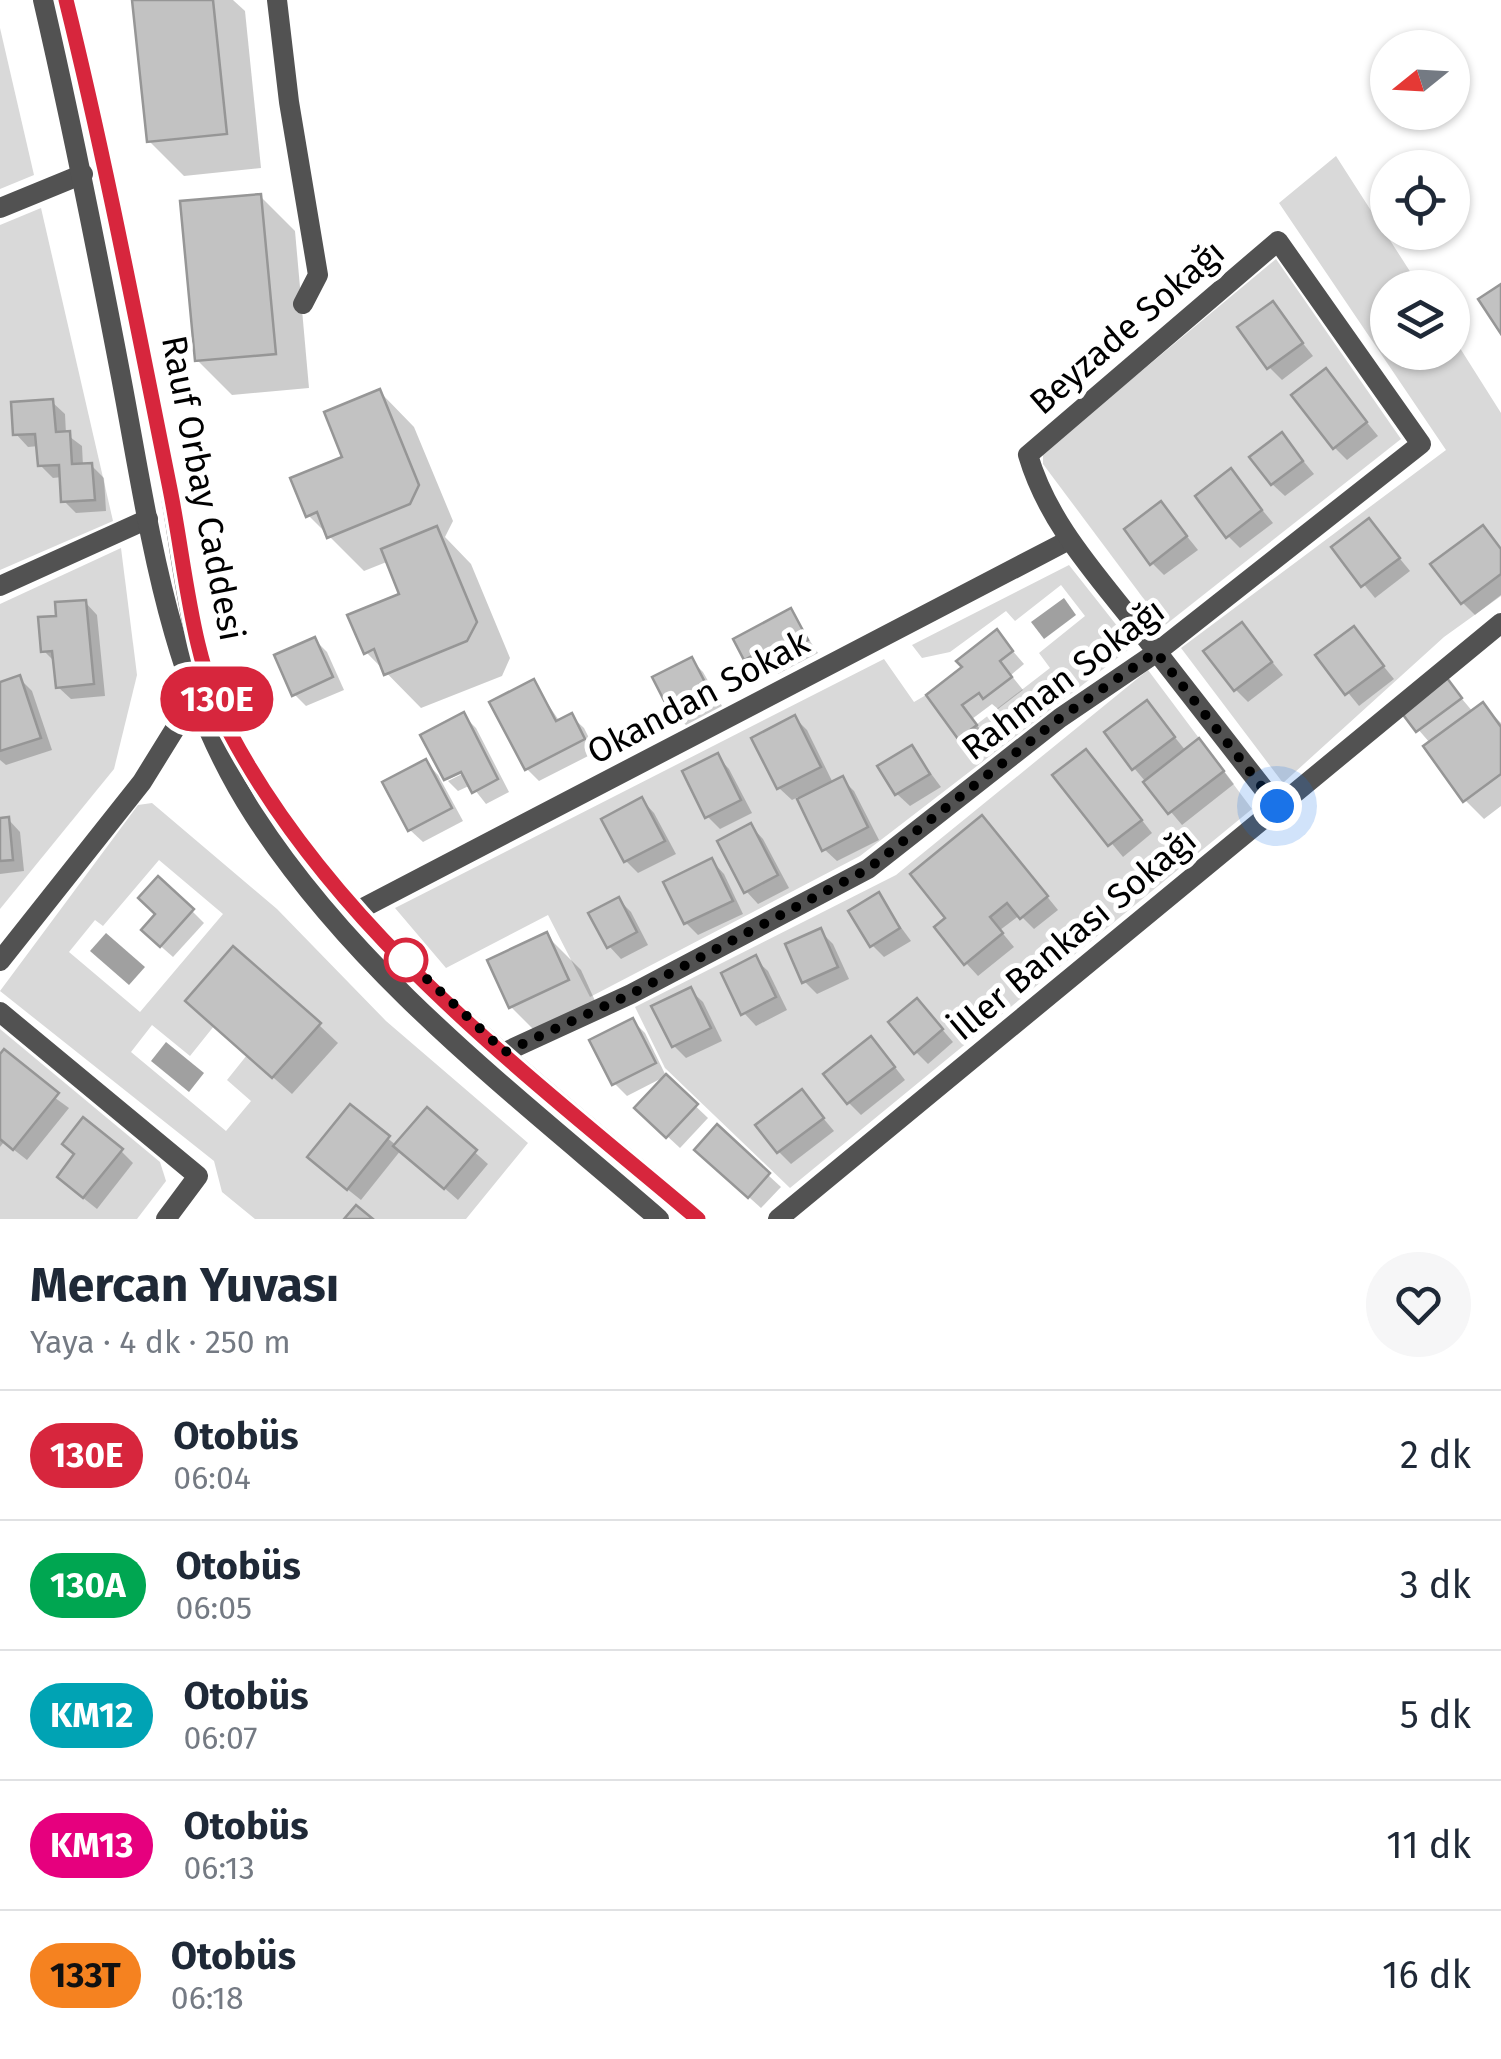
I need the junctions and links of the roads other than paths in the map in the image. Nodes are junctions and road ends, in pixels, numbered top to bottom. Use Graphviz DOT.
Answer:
graph roads {
  1 [pos="43,0"];
  2 [pos="66,0"];
  3 [pos="277,0"];
  4 [pos="82,174"];
  5 [pos="0,208"];
  6 [pos="1278,241"];
  7 [pos="303,304"];
  8 [pos="148,519"];
  9 [pos="1069,540"];
  10 [pos="0,586"];
  11 [pos="1501,623"];
  12 [pos="1156,652"];
  13 [pos="211,684"];
  14 [pos="194,698"];
  15 [pos="1277,806"];
  16 [pos="357,911"];
  17 [pos="0,960"];
  18 [pos="0,1012"];
  19 [pos="505,1052"];
  20 [pos="166,1219"];
  21 [pos="660,1219"];
  22 [pos="698,1219"];
  23 [pos="778,1219"];
  1 -- 4 [label="street, Rauf Orbay Caddesi"];
  2 -- 13 [label="street, Rauf Orbay Caddesi"];
  3 -- 7 [label="street"];
  4 -- 5 [label="street"];
  4 -- 8 [label="street, Rauf Orbay Caddesi"];
  6 -- 9 [label="street, Beyzade Sokağı"];
  6 -- 12 [label="street, Rahman Sokağı"];
  8 -- 10 [label="street"];
  8 -- 14 [label="street, Rauf Orbay Caddesi"];
  9 -- 12 [label="street, Beyzade Sokağı"];
  9 -- 16 [label="street, Okandan Sokak"];
  11 -- 15 [label="street, İller Bankası Sokağı"];
  12 -- 15 [label="street, Beyzade Sokağı"];
  12 -- 19 [label="street, Rahman Sokağı"];
  13 -- 14 [label="street"];
  13 -- 16 [label="street, Rauf Orbay Caddesi"];
  14 -- 17 [label="street"];
  14 -- 21 [label="street, Rauf Orbay Caddesi"];
  15 -- 23 [label="street, İller Bankası Sokağı"];
  16 -- 19 [label="street, Rauf Orbay Caddesi"];
  18 -- 20 [label="street"];
  19 -- 22 [label="street, Rauf Orbay Caddesi"];
}
